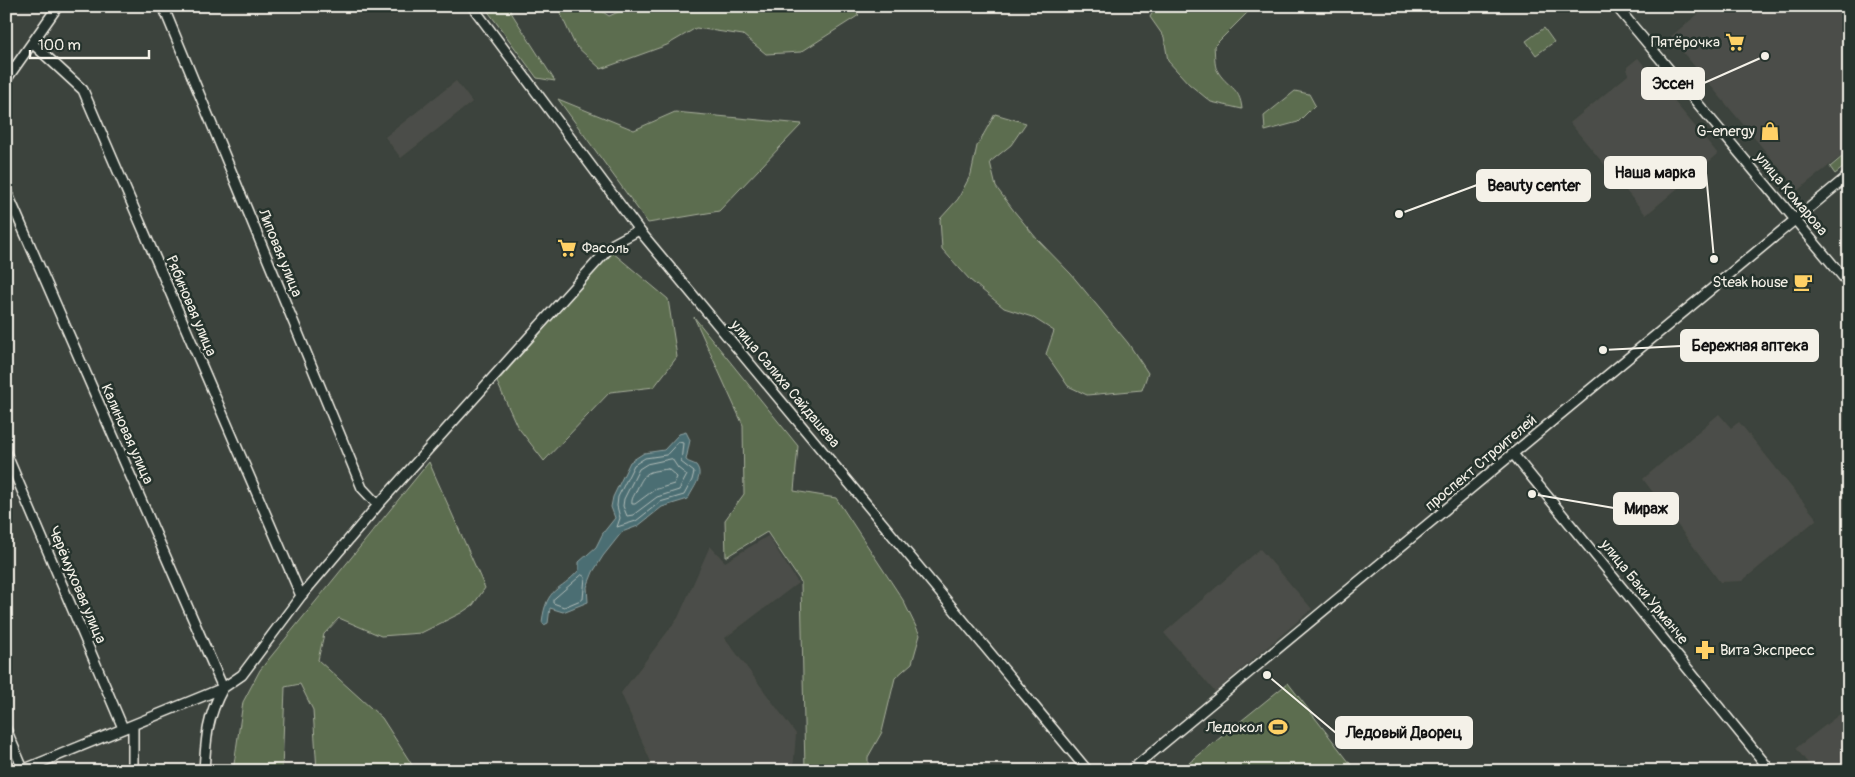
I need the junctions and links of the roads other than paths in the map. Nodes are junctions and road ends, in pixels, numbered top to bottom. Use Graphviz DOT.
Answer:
graph roads {
  1 [pos="58,6"];
  2 [pos="163,6"];
  3 [pos="472,6"];
  4 [pos="1616,6"];
  5 [pos="32,43"];
  6 [pos="6,80"];
  7 [pos="1849,175"];
  8 [pos="6,190"];
  9 [pos="1795,219"];
  10 [pos="639,230"];
  11 [pos="1849,284"];
  12 [pos="6,453"];
  13 [pos="1513,454"];
  14 [pos="378,505"];
  15 [pos="301,596"];
  16 [pos="223,688"];
  17 [pos="128,726"];
  18 [pos="6,729"];
  19 [pos="22,770"];
  20 [pos="133,771"];
  21 [pos="204,771"];
  22 [pos="1088,771"];
  23 [pos="1130,771"];
  24 [pos="1772,771"];
  1 -- 5 [label="street"];
  2 -- 14 [label="street, Липовая улица"];
  3 -- 10 [label="street, улица Салиха Сайдашева"];
  4 -- 9 [label="street, улица Комарова"];
  5 -- 6 [label="street"];
  5 -- 15 [label="street, Рябиновая улица"];
  7 -- 9 [label="street, проспект Строителей"];
  8 -- 16 [label="street, Калиновая улица"];
  9 -- 11 [label="street, улица Комарова"];
  9 -- 13 [label="street, проспект Строителей"];
  10 -- 14 [label="street"];
  10 -- 22 [label="street, улица Салиха Сайдашева"];
  12 -- 17 [label="street, Черёмуховая улица"];
  13 -- 23 [label="street, проспект Строителей"];
  13 -- 24 [label="street, улица Баки Урманче"];
  14 -- 15 [label="street"];
  15 -- 16 [label="street"];
  16 -- 17 [label="street"];
  16 -- 21 [label="street"];
  17 -- 19 [label="street"];
  17 -- 20 [label="street"];
  18 -- 19 [label="street"];
}
